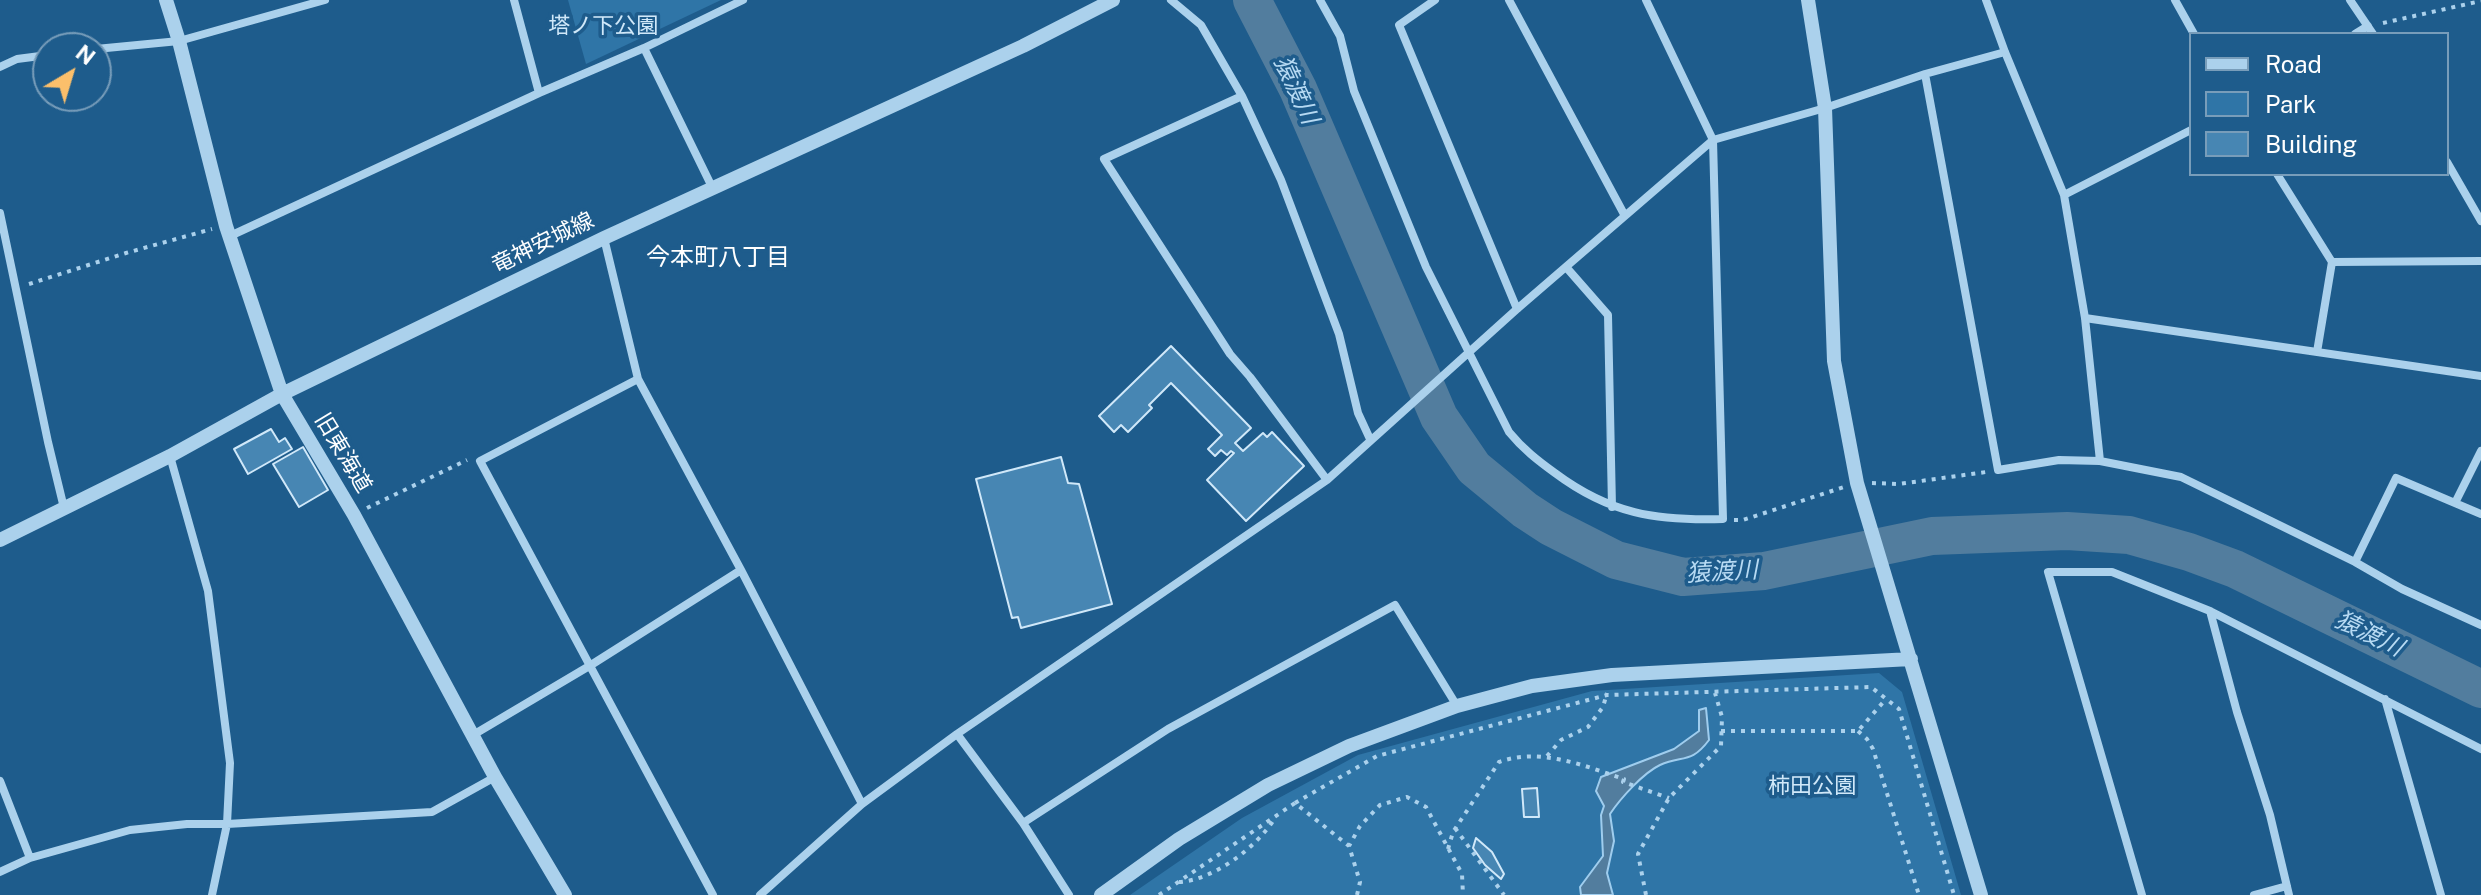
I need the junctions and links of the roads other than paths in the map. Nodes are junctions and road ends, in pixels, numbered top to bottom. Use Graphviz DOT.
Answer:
graph roads {
  1 [pos="166,0"];
  2 [pos="325,0"];
  3 [pos="514,0"];
  4 [pos="743,0"];
  5 [pos="1113,0"];
  6 [pos="1171,0"];
  7 [pos="1320,0"];
  8 [pos="1435,0"];
  9 [pos="1509,0"];
  10 [pos="1646,0"];
  11 [pos="1808,0"];
  12 [pos="1986,0"];
  13 [pos="2175,0"];
  14 [pos="2350,0"];
  15 [pos="2371,30"];
  16 [pos="2193,32"];
  17 [pos="179,41"];
  18 [pos="112,47"];
  19 [pos="644,48"];
  20 [pos="2005,52"];
  21 [pos="32,57"];
  22 [pos="0,67"];
  23 [pos="1925,74"];
  24 [pos="539,93"];
  25 [pos="1242,96"];
  26 [pos="1825,108"];
  27 [pos="2189,131"];
  28 [pos="1713,140"];
  29 [pos="2449,165"];
  30 [pos="2278,176"];
  31 [pos="713,189"];
  32 [pos="2064,195"];
  33 [pos="0,213"];
  34 [pos="1625,216"];
  35 [pos="2481,221"];
  36 [pos="228,231"];
  37 [pos="604,238"];
  38 [pos="10,258"];
  39 [pos="0,261"];
  40 [pos="2481,261"];
  41 [pos="2332,262"];
  42 [pos="1566,267"];
  43 [pos="1517,309"];
  44 [pos="2085,318"];
  45 [pos="1470,352"];
  46 [pos="2317,352"];
  47 [pos="2481,376"];
  48 [pos="638,379"];
  49 [pos="282,394"];
  50 [pos="1370,439"];
  51 [pos="2481,451"];
  52 [pos="170,456"];
  53 [pos="2100,461"];
  54 [pos="1327,480"];
  55 [pos="2455,503"];
  56 [pos="1612,507"];
  57 [pos="64,508"];
  58 [pos="2481,514"];
  59 [pos="0,540"];
  60 [pos="2355,562"];
  61 [pos="741,570"];
  62 [pos="2210,611"];
  63 [pos="2481,625"];
  64 [pos="1911,659"];
  65 [pos="591,665"];
  66 [pos="2385,699"];
  67 [pos="1457,706"];
  68 [pos="957,734"];
  69 [pos="473,735"];
  70 [pos="2481,749"];
  71 [pos="495,777"];
  72 [pos="0,781"];
  73 [pos="862,804"];
  74 [pos="1023,823"];
  75 [pos="227,824"];
  76 [pos="30,858"];
  77 [pos="0,872"];
  78 [pos="2288,890"];
  79 [pos="212,895"];
  80 [pos="565,895"];
  81 [pos="713,895"];
  82 [pos="760,895"];
  83 [pos="1069,895"];
  84 [pos="1101,895"];
  85 [pos="1981,895"];
  86 [pos="2142,895"];
  87 [pos="2254,895"];
  88 [pos="2441,895"];
  1 -- 17 [label="street, 旧東海道"];
  2 -- 17 [label="street"];
  3 -- 24 [label="street"];
  4 -- 19 [label="street"];
  5 -- 31 [label="street, 竜神安城線"];
  6 -- 25 [label="street"];
  7 -- 45 [label="street"];
  8 -- 43 [label="street"];
  9 -- 34 [label="street"];
  10 -- 28 [label="street"];
  11 -- 26 [label="street"];
  12 -- 20 [label="street"];
  13 -- 16 [label="street"];
  14 -- 15 [label="street"];
  17 -- 18 [label="street"];
  17 -- 36 [label="street, 旧東海道"];
  19 -- 24 [label="street"];
  19 -- 31 [label="street"];
  20 -- 23 [label="street"];
  20 -- 32 [label="street"];
  21 -- 22 [label="street"];
  23 -- 26 [label="street"];
  23 -- 53 [label="street"];
  24 -- 36 [label="street"];
  25 -- 50 [label="street"];
  25 -- 54 [label="street"];
  26 -- 28 [label="street"];
  26 -- 64 [label="street"];
  27 -- 32 [label="street"];
  28 -- 34 [label="street"];
  28 -- 56 [label="street"];
  29 -- 35 [label="street"];
  30 -- 41 [label="street"];
  31 -- 37 [label="street, 竜神安城線"];
  32 -- 44 [label="street"];
  33 -- 38 [label="street"];
  34 -- 42 [label="street"];
  36 -- 49 [label="street, 旧東海道"];
  37 -- 48 [label="street"];
  37 -- 49 [label="street, 竜神安城線"];
  38 -- 39 [label="street"];
  38 -- 57 [label="street"];
  40 -- 41 [label="street"];
  41 -- 46 [label="street"];
  42 -- 43 [label="street"];
  42 -- 56 [label="street"];
  43 -- 45 [label="street"];
  44 -- 46 [label="street"];
  44 -- 53 [label="street"];
  45 -- 50 [label="street"];
  45 -- 56 [label="street"];
  46 -- 47 [label="street"];
  48 -- 61 [label="street"];
  48 -- 65 [label="street"];
  49 -- 52 [label="street, 竜神安城線"];
  49 -- 69 [label="street, 旧東海道"];
  50 -- 54 [label="street"];
  51 -- 55 [label="street"];
  52 -- 57 [label="street, 竜神安城線"];
  52 -- 75 [label="street"];
  53 -- 60 [label="street"];
  54 -- 68 [label="street"];
  55 -- 58 [label="street"];
  55 -- 60 [label="street"];
  57 -- 59 [label="street, 竜神安城線"];
  60 -- 63 [label="street"];
  61 -- 65 [label="street"];
  61 -- 73 [label="street"];
  62 -- 66 [label="street"];
  62 -- 78 [label="street"];
  62 -- 86 [label="street"];
  64 -- 67 [label="street"];
  64 -- 85 [label="street"];
  65 -- 69 [label="street"];
  65 -- 81 [label="street"];
  66 -- 70 [label="street"];
  66 -- 88 [label="street"];
  67 -- 74 [label="street"];
  67 -- 84 [label="street"];
  68 -- 73 [label="street"];
  68 -- 74 [label="street"];
  69 -- 71 [label="street, 旧東海道"];
  71 -- 75 [label="street"];
  71 -- 80 [label="street, 旧東海道"];
  72 -- 76 [label="street"];
  73 -- 82 [label="street"];
  74 -- 83 [label="street"];
  75 -- 76 [label="street"];
  75 -- 79 [label="street"];
  76 -- 77 [label="street"];
  78 -- 87 [label="street"];
}
